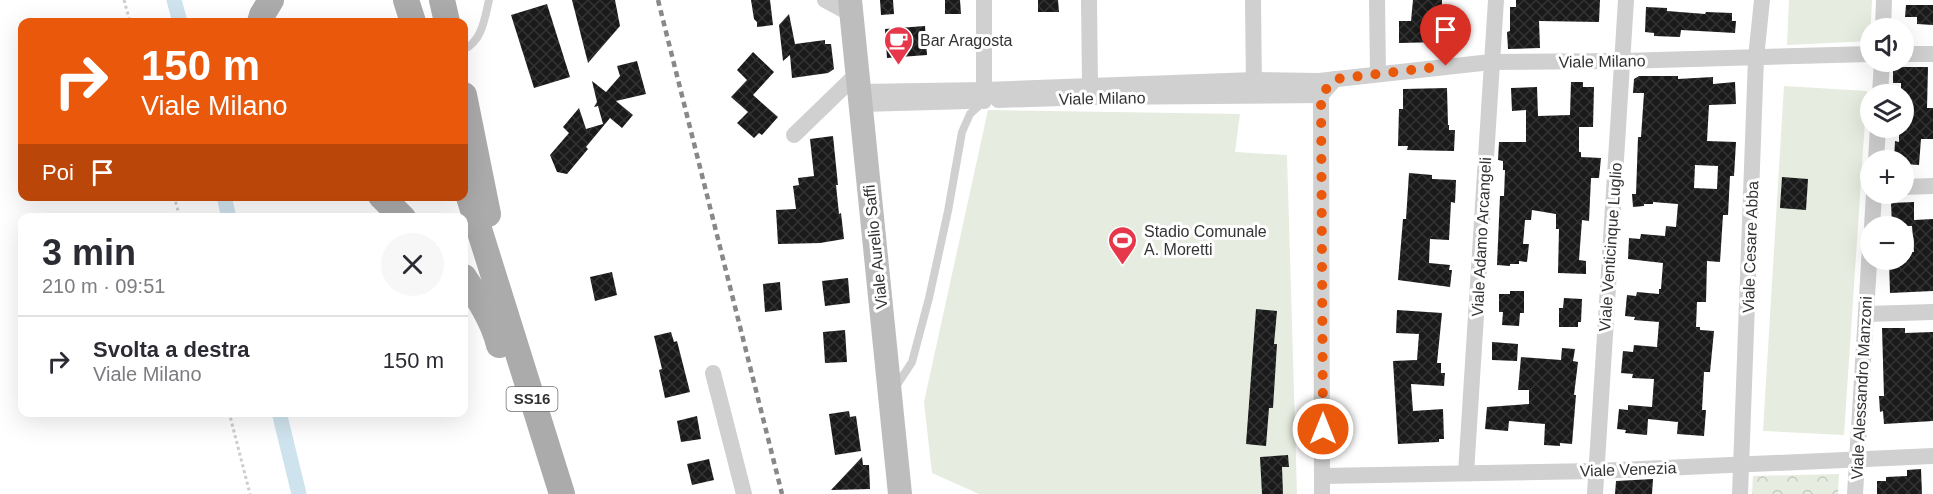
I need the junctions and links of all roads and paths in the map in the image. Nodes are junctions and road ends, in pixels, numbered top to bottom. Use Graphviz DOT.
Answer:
graph roads {
  1 [pos="124,0"];
  2 [pos="272,0"];
  3 [pos="393,0"];
  4 [pos="406,0"];
  5 [pos="442,0"];
  6 [pos="489,0"];
  7 [pos="825,0"];
  8 [pos="984,0"];
  9 [pos="1089,0"];
  10 [pos="1252,0"];
  11 [pos="1377,0"];
  12 [pos="1496,0"];
  13 [pos="1626,0"];
  14 [pos="1762,0"];
  15 [pos="1884,0"];
  16 [pos="850,7"];
  17 [pos="129,18"];
  18 [pos="261,18"];
  19 [pos="398,18"];
  20 [pos="412,18"];
  21 [pos="446,18"];
  22 [pos="1883,18"];
  23 [pos="468,48"];
  24 [pos="1860,54"];
  25 [pos="1914,54"];
  26 [pos="1933,54"];
  27 [pos="1756,58"];
  28 [pos="1622,61"];
  29 [pos="1491,62"];
  30 [pos="1378,73"];
  31 [pos="1335,79"];
  32 [pos="1254,88"];
  33 [pos="859,90"];
  34 [pos="1091,91"];
  35 [pos="984,95"];
  36 [pos="1321,95"];
  37 [pos="468,114"];
  38 [pos="794,135"];
  39 [pos="1933,186"];
  40 [pos="1914,187"];
  41 [pos="468,194"];
  42 [pos="386,201"];
  43 [pos="398,213"];
  44 [pos="1869,270"];
  45 [pos="468,283"];
  46 [pos="1933,312"];
  47 [pos="1866,314"];
  48 [pos="509,323"];
  49 [pos="713,372"];
  50 [pos="890,396"];
  51 [pos="231,417"];
  52 [pos="1933,456"];
  53 [pos="1857,460"];
  54 [pos="1743,464"];
  55 [pos="1597,471"];
  56 [pos="1466,473"];
  57 [pos="1323,476"];
  58 [pos="559,484"];
  59 [pos="250,494"];
  60 [pos="744,494"];
  61 [pos="900,494"];
  62 [pos="1322,494"];
  63 [pos="1595,494"];
  64 [pos="1740,494"];
  65 [pos="1855,494"];
  1 -- 17 [label="path"];
  2 -- 18 [label="main road"];
  3 -- 19 [label="main road"];
  4 -- 20 [label="main road"];
  5 -- 21 [label="main road"];
  6 -- 23 [label="lane"];
  7 -- 16 [label="street"];
  8 -- 35 [label="street"];
  9 -- 34 [label="street"];
  10 -- 32 [label="street"];
  11 -- 30 [label="street"];
  12 -- 29 [label="street, Viale Adamo Arcangeli"];
  13 -- 28 [label="street, Viale Venticinque Luglio"];
  14 -- 27 [label="street, Viale Cesare Abba"];
  15 -- 22 [label="street"];
  16 -- 33 [label="street, Viale Aurelio Saffi"];
  24 -- 27 [label="street, Viale Milano"];
  25 -- 26 [label="street"];
  27 -- 28 [label="street, Viale Milano"];
  27 -- 54 [label="street, Viale Cesare Abba"];
  28 -- 29 [label="street, Viale Milano"];
  28 -- 55 [label="street, Viale Venticinque Luglio"];
  29 -- 30 [label="street, Viale Milano"];
  29 -- 56 [label="street, Viale Adamo Arcangeli"];
  30 -- 31 [label="street, Viale Milano"];
  31 -- 32 [label="street, Viale Milano"];
  31 -- 36 [label="street"];
  32 -- 34 [label="street, Viale Milano"];
  32 -- 36 [label="street, Viale Milano"];
  33 -- 35 [label="street, Viale Milano"];
  33 -- 38 [label="street"];
  33 -- 50 [label="street, Viale Aurelio Saffi"];
  34 -- 35 [label="street, Viale Milano"];
  35 -- 50 [label="lane"];
  36 -- 57 [label="street"];
  37 -- 48 [label="main road"];
  39 -- 40 [label="street"];
  41 -- 48 [label="main road, SS16"];
  42 -- 43 [label="main road"];
  44 -- 47 [label="street, Viale Alessandro Manzoni"];
  45 -- 58 [label="main road"];
  46 -- 47 [label="street"];
  47 -- 53 [label="street, Viale Alessandro Manzoni"];
  48 -- 58 [label="main road, SS16"];
  49 -- 60 [label="street"];
  50 -- 61 [label="street, Viale Aurelio Saffi"];
  51 -- 59 [label="path"];
  52 -- 53 [label="street, Viale Venezia"];
  53 -- 54 [label="street, Viale Venezia"];
  53 -- 65 [label="street, Viale Alessandro Manzoni"];
  54 -- 55 [label="street, Viale Venezia"];
  54 -- 64 [label="street, Viale Cesare Abba"];
  55 -- 56 [label="street, Viale Venezia"];
  55 -- 63 [label="street, Viale Venticinque Luglio"];
  56 -- 57 [label="street, Viale Venezia"];
  57 -- 62 [label="street"];
}
